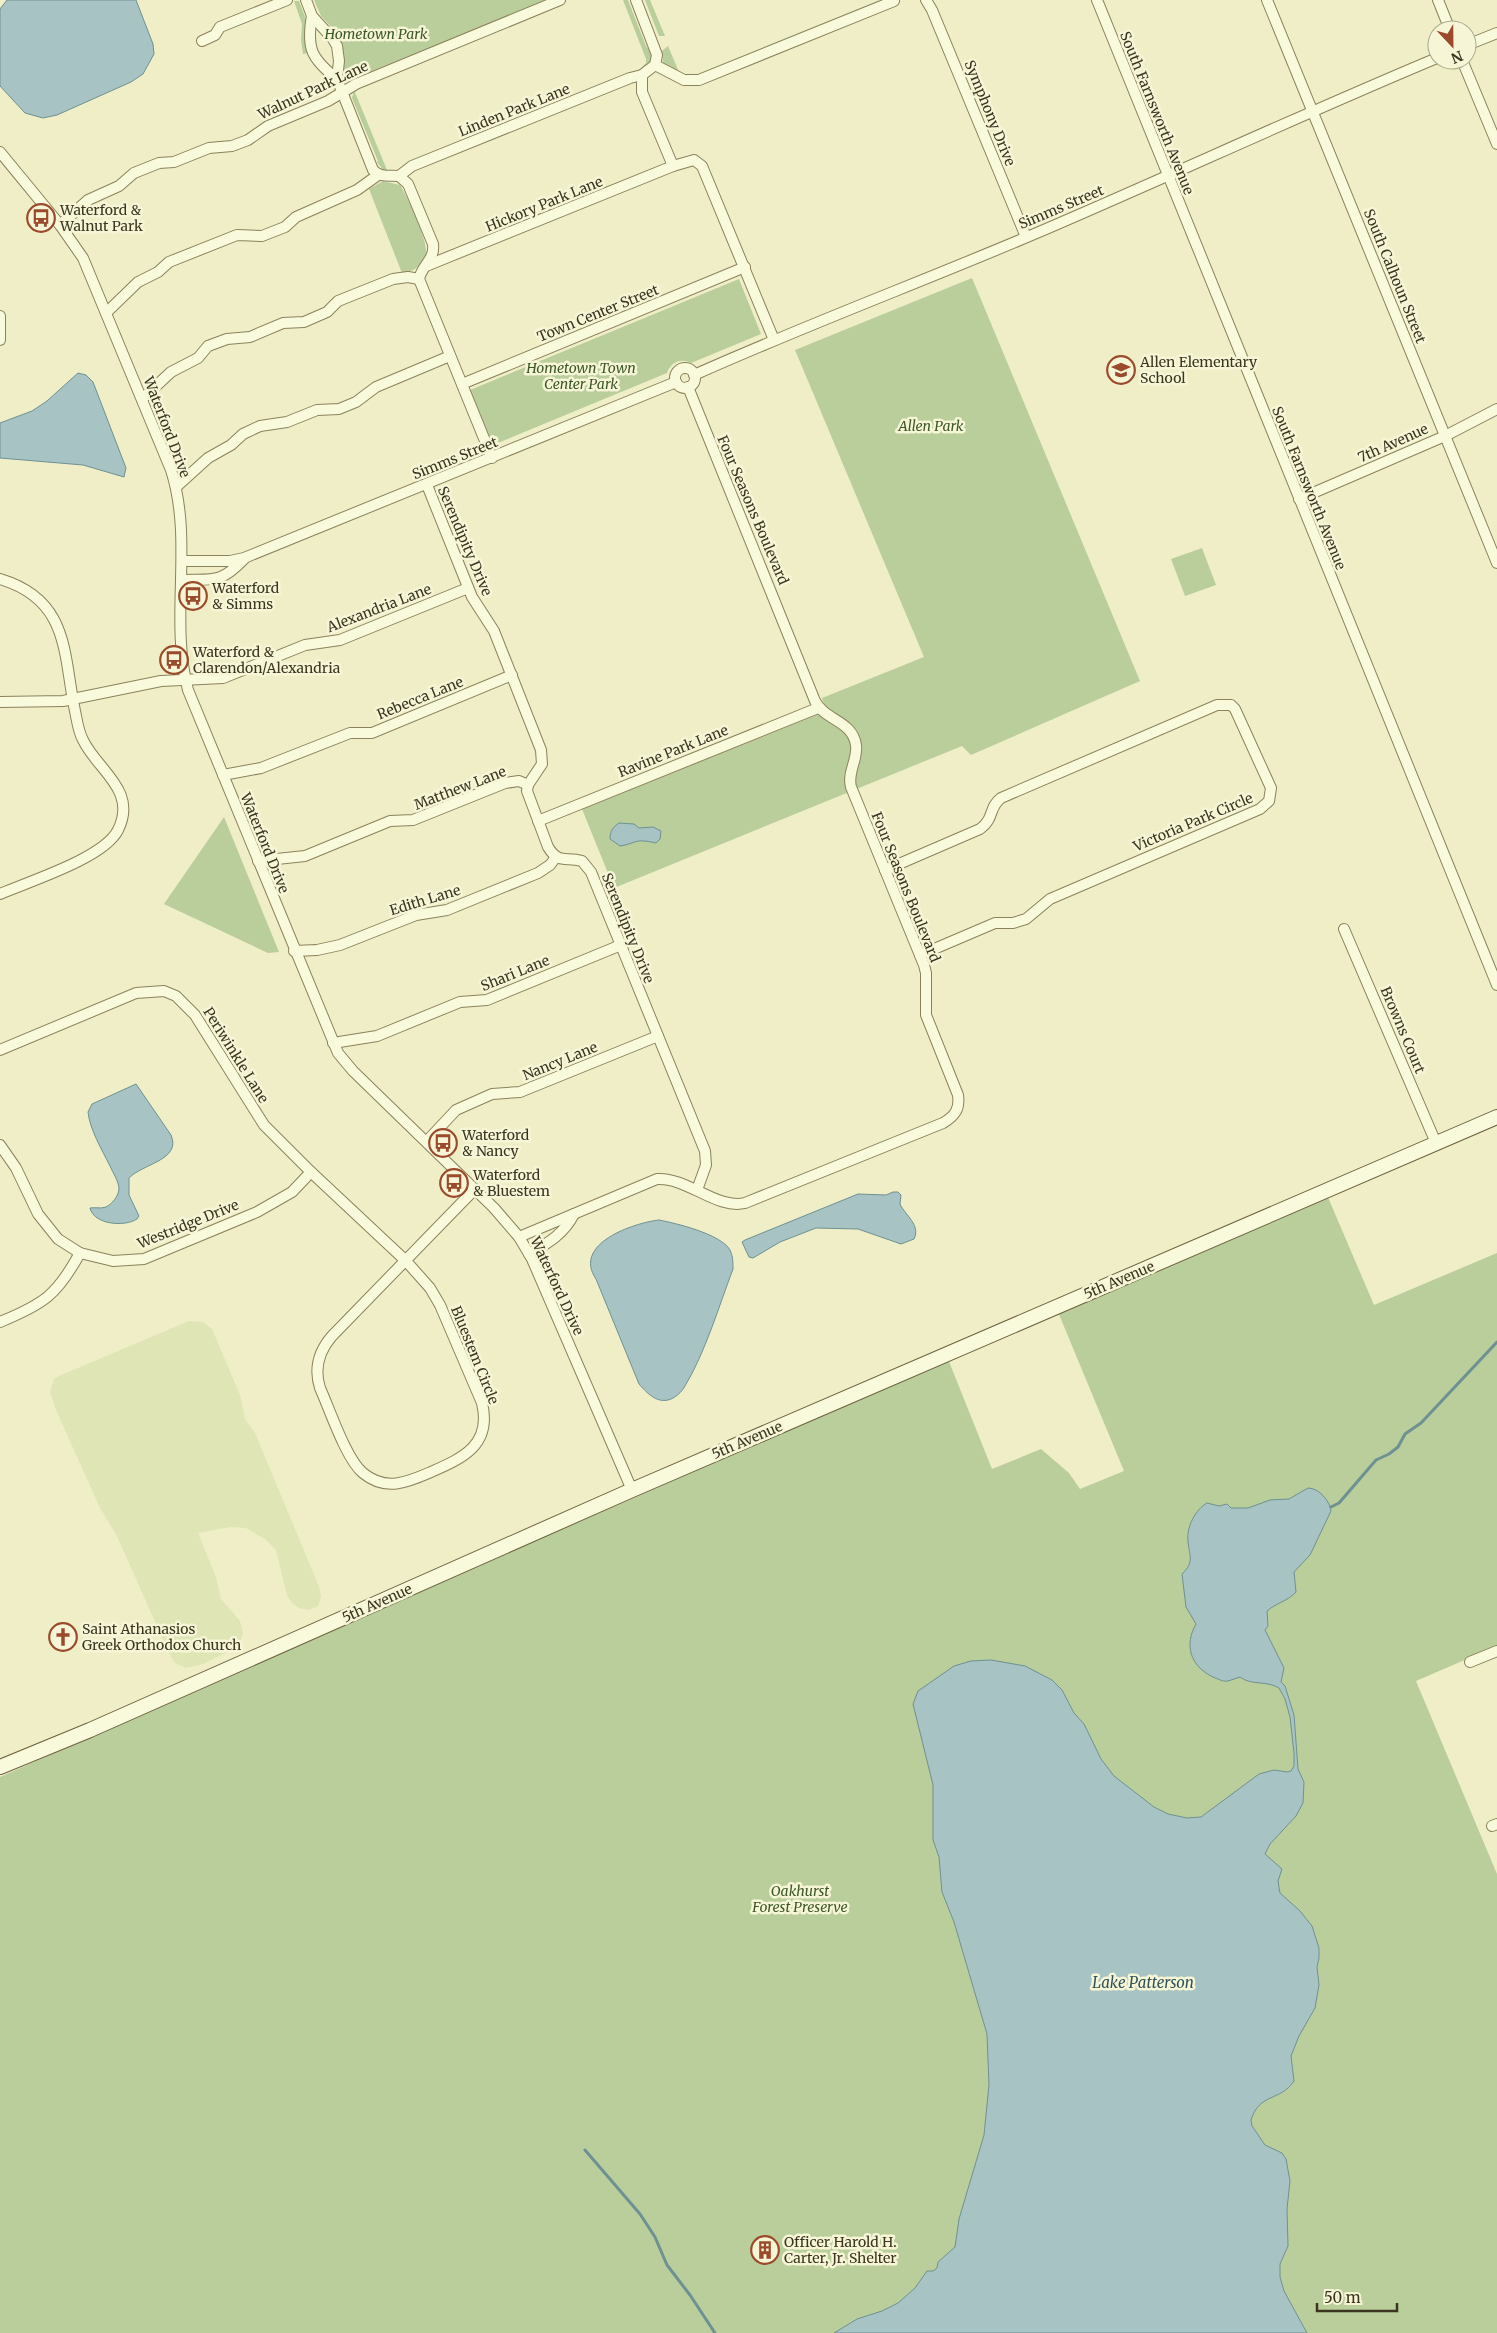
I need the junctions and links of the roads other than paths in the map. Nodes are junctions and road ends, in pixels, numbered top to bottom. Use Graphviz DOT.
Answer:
graph roads {
  1 [pos="287,0"];
  2 [pos="306,0"];
  3 [pos="560,0"];
  4 [pos="636,0"];
  5 [pos="894,0"];
  6 [pos="926,0"];
  7 [pos="1097,0"];
  8 [pos="1267,0"];
  9 [pos="1438,0"];
  10 [pos="312,16"];
  11 [pos="1446,20"];
  12 [pos="1497,32"];
  13 [pos="202,41"];
  14 [pos="1477,41"];
  15 [pos="1427,62"];
  16 [pos="655,65"];
  17 [pos="1466,70"];
  18 [pos="642,76"];
  19 [pos="337,79"];
  20 [pos="342,93"];
  21 [pos="1312,110"];
  22 [pos="1497,144"];
  23 [pos="1,156"];
  24 [pos="673,166"];
  25 [pos="378,175"];
  26 [pos="399,176"];
  27 [pos="1168,177"];
  28 [pos="60,225"];
  29 [pos="1026,237"];
  30 [pos="425,267"];
  31 [pos="745,267"];
  32 [pos="418,279"];
  33 [pos="106,313"];
  34 [pos="0,316"];
  35 [pos="0,340"];
  36 [pos="774,340"];
  37 [pos="450,356"];
  38 [pos="694,375"];
  39 [pos="676,382"];
  40 [pos="462,384"];
  41 [pos="688,387"];
  42 [pos="142,398"];
  43 [pos="1497,409"];
  44 [pos="1444,436"];
  45 [pos="492,458"];
  46 [pos="427,485"];
  47 [pos="176,487"];
  48 [pos="1298,500"];
  49 [pos="244,558"];
  50 [pos="182,562"];
  51 [pos="1497,563"];
  52 [pos="0,578"];
  53 [pos="182,580"];
  54 [pos="468,588"];
  55 [pos="512,675"];
  56 [pos="185,680"];
  57 [pos="72,699"];
  58 [pos="0,702"];
  59 [pos="818,708"];
  60 [pos="223,775"];
  61 [pos="528,785"];
  62 [pos="538,821"];
  63 [pos="556,857"];
  64 [pos="258,861"];
  65 [pos="885,870"];
  66 [pos="0,894"];
  67 [pos="1344,929"];
  68 [pos="620,945"];
  69 [pos="294,950"];
  70 [pos="920,955"];
  71 [pos="1497,985"];
  72 [pos="658,1036"];
  73 [pos="333,1043"];
  74 [pos="0,1050"];
  75 [pos="1497,1118"];
  76 [pos="427,1141"];
  77 [pos="1436,1143"];
  78 [pos="0,1145"];
  79 [pos="311,1172"];
  80 [pos="475,1189"];
  81 [pos="697,1190"];
  82 [pos="574,1214"];
  83 [pos="519,1237"];
  84 [pos="80,1253"];
  85 [pos="529,1254"];
  86 [pos="406,1261"];
  87 [pos="0,1322"];
  88 [pos="632,1490"];
  89 [pos="1497,1651"];
  90 [pos="1470,1662"];
  91 [pos="0,1767"];
  1 -- 13 [label="street"];
  2 -- 10 [label="street"];
  3 -- 20 [label="street, Walnut Park Lane"];
  4 -- 16 [label="street"];
  5 -- 16 [label="street"];
  6 -- 29 [label="street, Symphony Drive"];
  7 -- 27 [label="street, South Farnsworth Avenue"];
  8 -- 21 [label="street, South Calhoun Street"];
  9 -- 11 [label="street"];
  10 -- 19 [label="street"];
  10 -- 19 [label="street"];
  12 -- 14 [label="street"];
  15 -- 21 [label="street, Simms Street"];
  16 -- 18 [label="street"];
  17 -- 22 [label="street"];
  18 -- 24 [label="street"];
  18 -- 26 [label="street, Linden Park Lane"];
  19 -- 20 [label="street"];
  20 -- 25 [label="street"];
  20 -- 28 [label="street, Walnut Park Lane"];
  21 -- 27 [label="street, Simms Street"];
  21 -- 44 [label="street, South Calhoun Street"];
  23 -- 28 [label="street, Waterford Drive"];
  24 -- 30 [label="street, Hickory Park Lane"];
  24 -- 31 [label="street"];
  25 -- 26 [label="street"];
  25 -- 33 [label="street"];
  26 -- 30 [label="street"];
  27 -- 29 [label="street, Simms Street"];
  27 -- 48 [label="street, South Farnsworth Avenue"];
  28 -- 33 [label="street, Waterford Drive"];
  29 -- 36 [label="street, Simms Street"];
  30 -- 32 [label="street"];
  31 -- 36 [label="street"];
  31 -- 40 [label="street, Town Center Street"];
  32 -- 37 [label="street"];
  32 -- 42 [label="street"];
  33 -- 42 [label="street, Waterford Drive"];
  34 -- 35 [label="street"];
  36 -- 38 [label="street, Simms Street"];
  37 -- 40 [label="street"];
  37 -- 47 [label="street"];
  38 -- 39 [label="street, Simms Street"];
  38 -- 41 [label="street"];
  39 -- 41 [label="street"];
  39 -- 45 [label="street, Simms Street"];
  40 -- 45 [label="street"];
  41 -- 59 [label="street, Four Seasons Boulevard"];
  42 -- 47 [label="street, Waterford Drive"];
  43 -- 44 [label="street, 7th Avenue"];
  44 -- 48 [label="street, 7th Avenue"];
  44 -- 51 [label="street, South Calhoun Street"];
  45 -- 46 [label="street, Simms Street"];
  46 -- 49 [label="street, Simms Street"];
  46 -- 54 [label="street, Serendipity Drive"];
  47 -- 50 [label="street, Waterford Drive"];
  48 -- 71 [label="street, South Farnsworth Avenue"];
  49 -- 50 [label="street, Simms Street"];
  49 -- 53 [label="street, Simms Street"];
  50 -- 53 [label="street, Waterford Drive"];
  52 -- 57 [label="street"];
  53 -- 56 [label="street, Waterford Drive"];
  54 -- 55 [label="street, Serendipity Drive"];
  54 -- 56 [label="street, Alexandria Lane"];
  55 -- 60 [label="street, Rebecca Lane"];
  55 -- 61 [label="street, Serendipity Drive"];
  56 -- 57 [label="street, Alexandria Lane"];
  56 -- 60 [label="street, Waterford Drive"];
  57 -- 58 [label="street, Alexandria Lane"];
  57 -- 66 [label="street"];
  59 -- 62 [label="street, Ravine Park Lane"];
  59 -- 65 [label="street, Four Seasons Boulevard"];
  60 -- 64 [label="street, Waterford Drive"];
  61 -- 62 [label="street"];
  61 -- 64 [label="street, Matthew Lane"];
  62 -- 63 [label="street"];
  63 -- 68 [label="street, Serendipity Drive"];
  63 -- 69 [label="street, Edith Lane"];
  64 -- 69 [label="street, Waterford Drive"];
  65 -- 70 [label="street, Four Seasons Boulevard"];
  65 -- 70 [label="street, Victoria Park Circle"];
  67 -- 77 [label="street, Browns Court"];
  68 -- 72 [label="street, Serendipity Drive"];
  68 -- 73 [label="street, Shari Lane"];
  69 -- 73 [label="street, Waterford Drive"];
  70 -- 81 [label="street, Four Seasons Boulevard"];
  72 -- 76 [label="street, Nancy Lane"];
  72 -- 81 [label="street, Serendipity Drive"];
  73 -- 76 [label="street, Waterford Drive"];
  74 -- 79 [label="street, Periwinkle Lane"];
  75 -- 77 [label="street, 5th Avenue"];
  76 -- 80 [label="street, Waterford Drive"];
  77 -- 88 [label="street, 5th Avenue"];
  78 -- 84 [label="street, Westridge Drive"];
  79 -- 84 [label="street, Westridge Drive"];
  79 -- 86 [label="street, Periwinkle Lane"];
  80 -- 83 [label="street, Waterford Drive"];
  80 -- 86 [label="street"];
  81 -- 82 [label="street, Four Seasons Boulevard"];
  82 -- 83 [label="street, Four Seasons Boulevard"];
  82 -- 85 [label="street"];
  83 -- 85 [label="street, Waterford Drive"];
  84 -- 87 [label="street"];
  85 -- 88 [label="street, Waterford Drive"];
  86 -- 86 [label="street, Bluestem Circle"];
  88 -- 91 [label="street, 5th Avenue"];
  89 -- 90 [label="street"];
}
